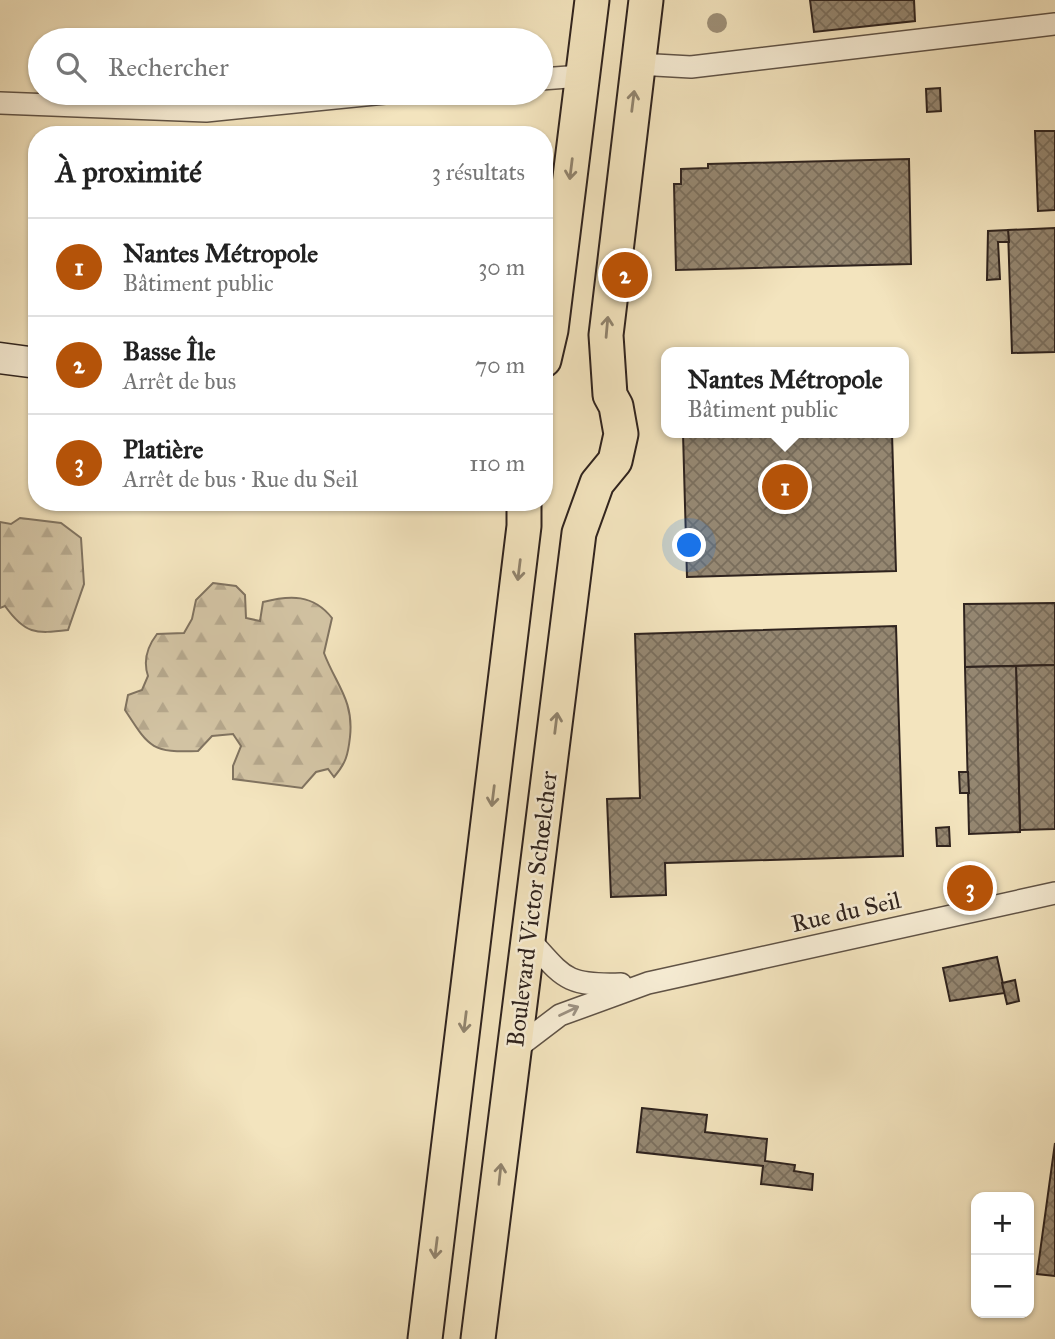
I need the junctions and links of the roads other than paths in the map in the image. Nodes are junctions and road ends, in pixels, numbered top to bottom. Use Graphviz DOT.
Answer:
graph roads {
  1 [pos="592,0"];
  2 [pos="646,0"];
  3 [pos="1055,24"];
  4 [pos="637,64"];
  5 [pos="582,76"];
  6 [pos="553,78"];
  7 [pos="0,103"];
  8 [pos="28,104"];
  9 [pos="38,105"];
  10 [pos="266,105"];
  11 [pos="553,314"];
  12 [pos="0,358"];
  13 [pos="28,362"];
  14 [pos="524,511"];
  15 [pos="1055,893"];
  16 [pos="526,936"];
  17 [pos="648,983"];
  18 [pos="514,1050"];
  19 [pos="425,1339"];
  20 [pos="478,1339"];
  1 -- 5 [label="main road"];
  2 -- 4 [label="main road"];
  3 -- 4 [label="street"];
  16 -- 4 [label="main road, Boulevard Victor Schœlcher, one-way"];
  5 -- 6 [label="street"];
  5 -- 11 [label="main road, one-way"];
  7 -- 8 [label="street"];
  9 -- 10 [label="street"];
  12 -- 13 [label="street"];
  14 -- 19 [label="main road, one-way"];
  15 -- 17 [label="street, Rue du Seil"];
  16 -- 17 [label="street, Rue du Seil"];
  16 -- 18 [label="main road, Boulevard Victor Schœlcher"];
  18 -- 17 [label="street, Rue du Seil, one-way"];
  20 -- 18 [label="main road, Boulevard Victor Schœlcher, one-way"];
}
